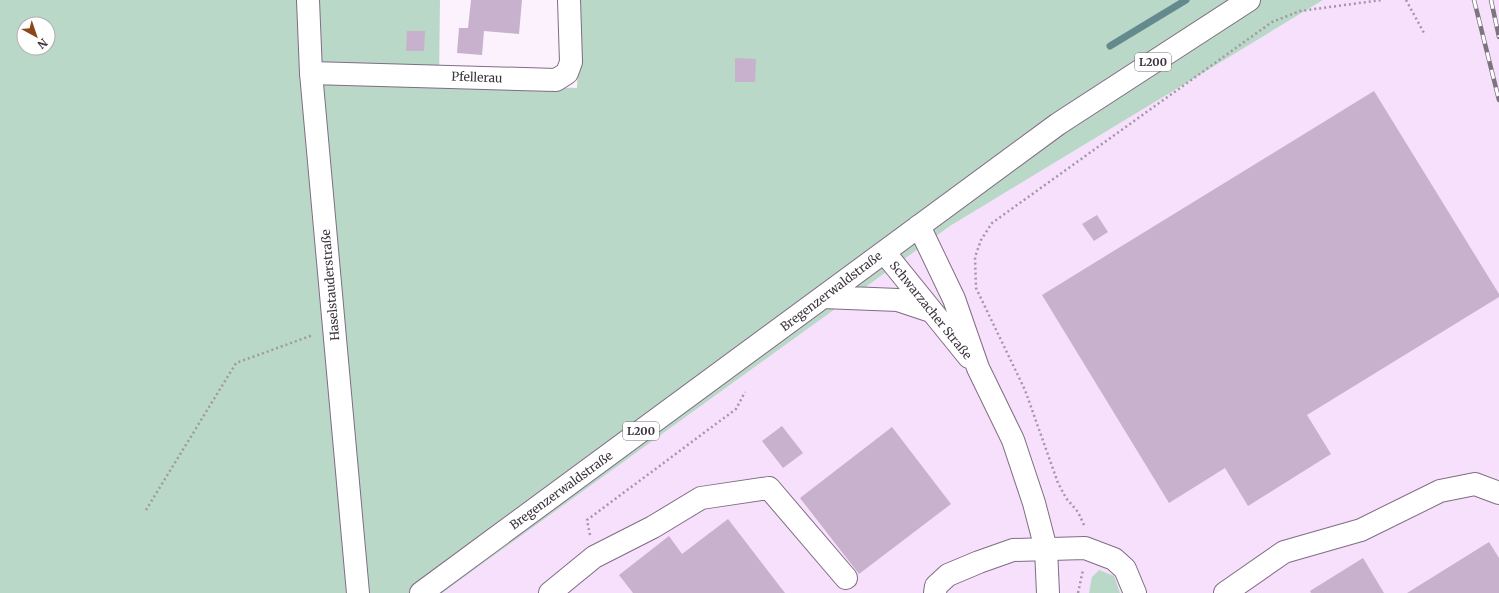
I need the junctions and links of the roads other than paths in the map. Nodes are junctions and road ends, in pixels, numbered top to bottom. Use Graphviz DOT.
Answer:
graph roads {
  1 [pos="308,0"];
  2 [pos="569,0"];
  3 [pos="1249,0"];
  4 [pos="312,73"];
  5 [pos="919,226"];
  6 [pos="884,252"];
  7 [pos="823,297"];
  8 [pos="931,311"];
  9 [pos="978,368"];
  10 [pos="1499,494"];
  11 [pos="1046,549"];
  12 [pos="846,578"];
  13 [pos="358,593"];
  14 [pos="421,593"];
  15 [pos="550,593"];
  16 [pos="935,593"];
  17 [pos="1048,593"];
  18 [pos="1135,593"];
  19 [pos="1225,593"];
  1 -- 4 [label="main road, Haselstauderstraße"];
  2 -- 4 [label="main road, Pfellerau"];
  3 -- 5 [label="main road, Bregenzerwaldstraße / L200"];
  4 -- 13 [label="main road, Haselstauderstraße"];
  5 -- 6 [label="main road, Bregenzerwaldstraße / L200"];
  5 -- 9 [label="main road, Schwarzacher Straße"];
  6 -- 7 [label="main road, Bregenzerwaldstraße / L200"];
  6 -- 8 [label="main road, Schwarzacher Straße"];
  7 -- 8 [label="main road"];
  7 -- 14 [label="main road, Bregenzerwaldstraße / L200"];
  8 -- 9 [label="main road, Schwarzacher Straße"];
  9 -- 11 [label="main road, Schwarzacher Straße"];
  10 -- 19 [label="main road"];
  11 -- 16 [label="main road"];
  11 -- 17 [label="main road, Schwarzacher Straße"];
  11 -- 18 [label="main road"];
  12 -- 15 [label="main road"];
}
